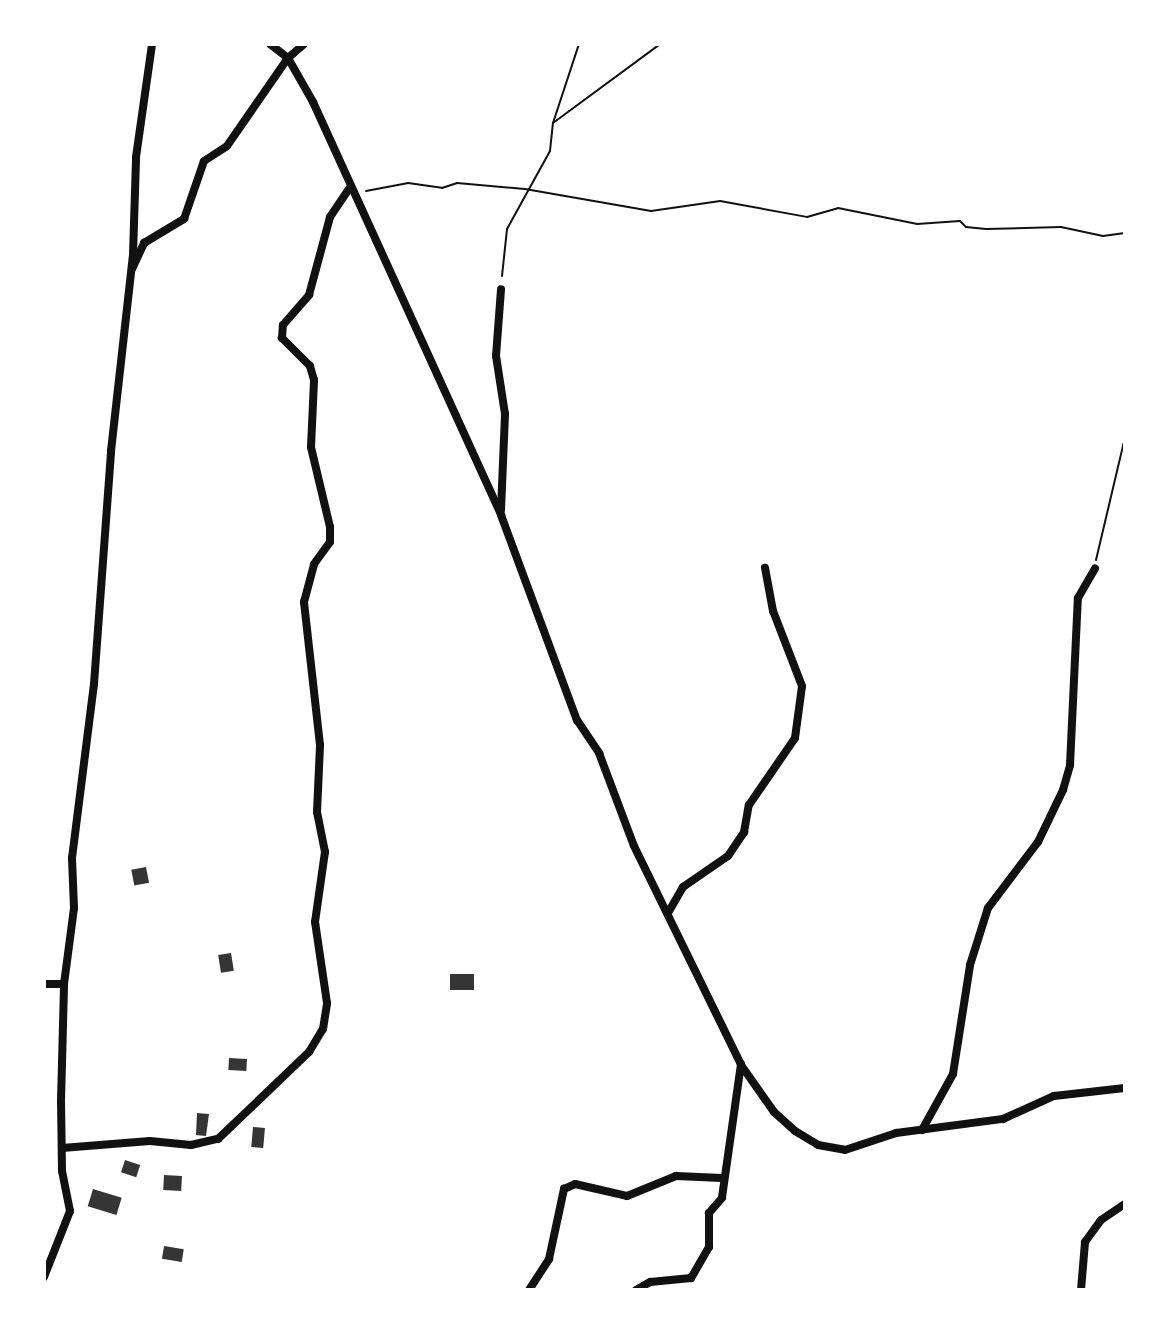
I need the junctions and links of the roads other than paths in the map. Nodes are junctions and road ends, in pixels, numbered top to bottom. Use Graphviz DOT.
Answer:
graph roads {
  1 [pos="152,44"];
  2 [pos="270,44"];
  3 [pos="304,44"];
  4 [pos="288,58"];
  5 [pos="349,189"];
  6 [pos="131,269"];
  7 [pos="501,289"];
  8 [pos="501,515"];
  9 [pos="765,568"];
  10 [pos="1095,569"];
  11 [pos="668,913"];
  12 [pos="44,984"];
  13 [pos="64,984"];
  14 [pos="741,1064"];
  15 [pos="1125,1088"];
  16 [pos="922,1130"];
  17 [pos="62,1148"];
  18 [pos="722,1178"];
  19 [pos="1125,1204"];
  20 [pos="44,1277"];
  21 [pos="529,1290"];
  22 [pos="636,1290"];
  23 [pos="1081,1290"];
  1 -- 6 [label="street"];
  2 -- 4 [label="street"];
  3 -- 4 [label="street"];
  4 -- 5 [label="street"];
  4 -- 6 [label="street"];
  5 -- 8 [label="street"];
  5 -- 17 [label="street"];
  6 -- 13 [label="street"];
  7 -- 8 [label="street"];
  8 -- 11 [label="street"];
  9 -- 11 [label="street"];
  10 -- 16 [label="street"];
  11 -- 14 [label="street"];
  12 -- 13 [label="street"];
  13 -- 17 [label="street"];
  14 -- 16 [label="street"];
  14 -- 18 [label="street"];
  15 -- 16 [label="street"];
  17 -- 20 [label="street"];
  18 -- 21 [label="street"];
  18 -- 22 [label="street"];
  19 -- 23 [label="street"];
}
